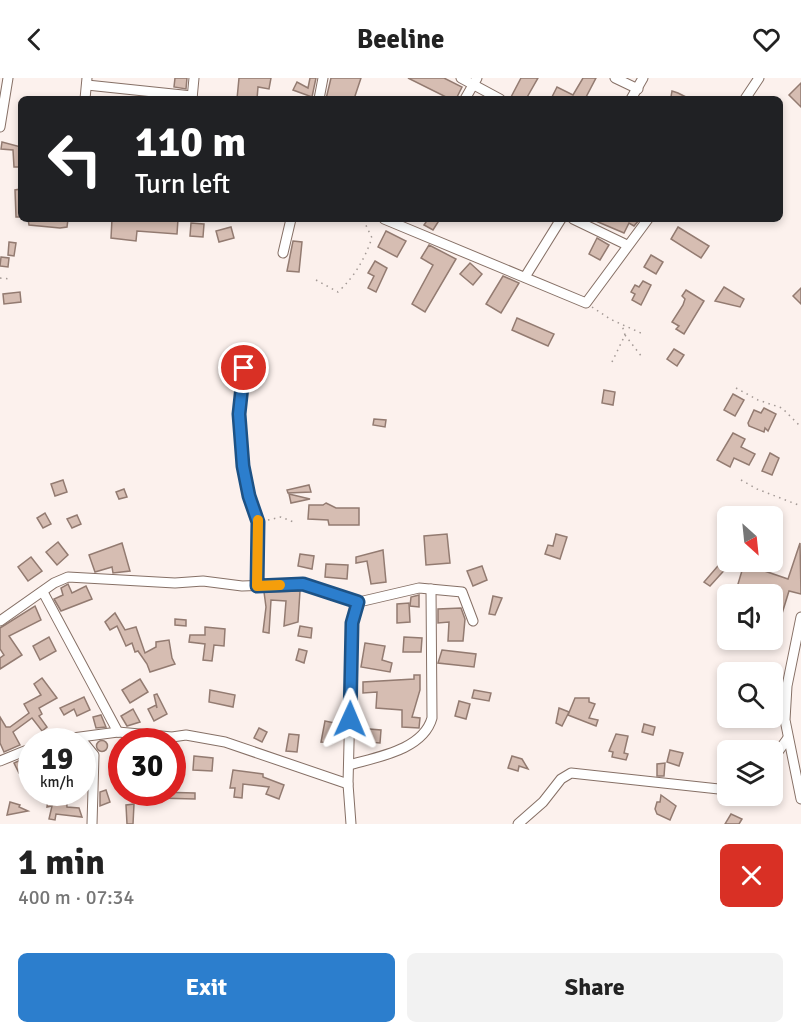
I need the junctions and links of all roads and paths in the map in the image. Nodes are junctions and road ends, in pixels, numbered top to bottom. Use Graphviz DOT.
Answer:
graph roads {
  1 [pos="8,78"];
  2 [pos="194,78"];
  3 [pos="323,78"];
  4 [pos="461,78"];
  5 [pos="615,78"];
  6 [pos="644,78"];
  7 [pos="759,78"];
  8 [pos="87,81"];
  9 [pos="475,81"];
  10 [pos="638,89"];
  11 [pos="85,96"];
  12 [pos="180,96"];
  13 [pos="192,96"];
  14 [pos="320,96"];
  15 [pos="467,96"];
  16 [pos="496,96"];
  17 [pos="633,96"];
  18 [pos="747,96"];
  19 [pos="0,127"];
  20 [pos="290,222"];
  21 [pos="364,222"];
  22 [pos="400,222"];
  23 [pos="559,222"];
  24 [pos="579,222"];
  25 [pos="646,222"];
  26 [pos="627,245"];
  27 [pos="283,253"];
  28 [pos="0,278"];
  29 [pos="525,278"];
  30 [pos="10,279"];
  31 [pos="316,279"];
  32 [pos="586,303"];
  33 [pos="622,324"];
  34 [pos="643,334"];
  35 [pos="625,335"];
  36 [pos="642,357"];
  37 [pos="612,362"];
  38 [pos="244,368"];
  39 [pos="736,388"];
  40 [pos="801,427"];
  41 [pos="741,480"];
  42 [pos="801,506"];
  43 [pos="258,522"];
  44 [pos="296,522"];
  45 [pos="257,586"];
  46 [pos="431,589"];
  47 [pos="43,592"];
  48 [pos="358,602"];
  49 [pos="801,617"];
  50 [pos="0,621"];
  51 [pos="473,621"];
  52 [pos="116,728"];
  53 [pos="186,735"];
  54 [pos="788,738"];
  55 [pos="783,745"];
  56 [pos="18,754"];
  57 [pos="0,761"];
  58 [pos="349,765"];
  59 [pos="348,784"];
  60 [pos="717,789"];
  61 [pos="801,799"];
  62 [pos="93,806"];
  63 [pos="92,824"];
  64 [pos="351,824"];
  65 [pos="518,824"];
  1 -- 19 [label="street"];
  2 -- 13 [label="street"];
  3 -- 14 [label="street"];
  4 -- 9 [label="street"];
  5 -- 10 [label="street"];
  6 -- 10 [label="street"];
  7 -- 18 [label="street"];
  8 -- 11 [label="street"];
  8 -- 12 [label="street"];
  9 -- 15 [label="street"];
  9 -- 16 [label="street"];
  10 -- 17 [label="street"];
  20 -- 27 [label="street"];
  21 -- 31 [label="path"];
  22 -- 29 [label="street"];
  23 -- 29 [label="street"];
  24 -- 26 [label="street"];
  25 -- 26 [label="street"];
  26 -- 32 [label="street"];
  28 -- 30 [label="path"];
  29 -- 32 [label="street"];
  32 -- 33 [label="path"];
  33 -- 34 [label="path"];
  33 -- 35 [label="path"];
  35 -- 36 [label="path"];
  35 -- 37 [label="path"];
  38 -- 43 [label="street"];
  39 -- 40 [label="path"];
  41 -- 42 [label="path"];
  43 -- 44 [label="path"];
  43 -- 45 [label="street"];
  45 -- 47 [label="street"];
  45 -- 48 [label="street"];
  46 -- 48 [label="street"];
  46 -- 51 [label="street"];
  46 -- 58 [label="street"];
  47 -- 50 [label="street"];
  47 -- 52 [label="street"];
  48 -- 58 [label="street"];
  49 -- 54 [label="street"];
  53 -- 59 [label="street"];
  54 -- 55 [label="street"];
  54 -- 61 [label="street"];
  56 -- 57 [label="street"];
  58 -- 59 [label="street"];
  59 -- 64 [label="street"];
  60 -- 65 [label="street"];
  62 -- 63 [label="street"];
}
